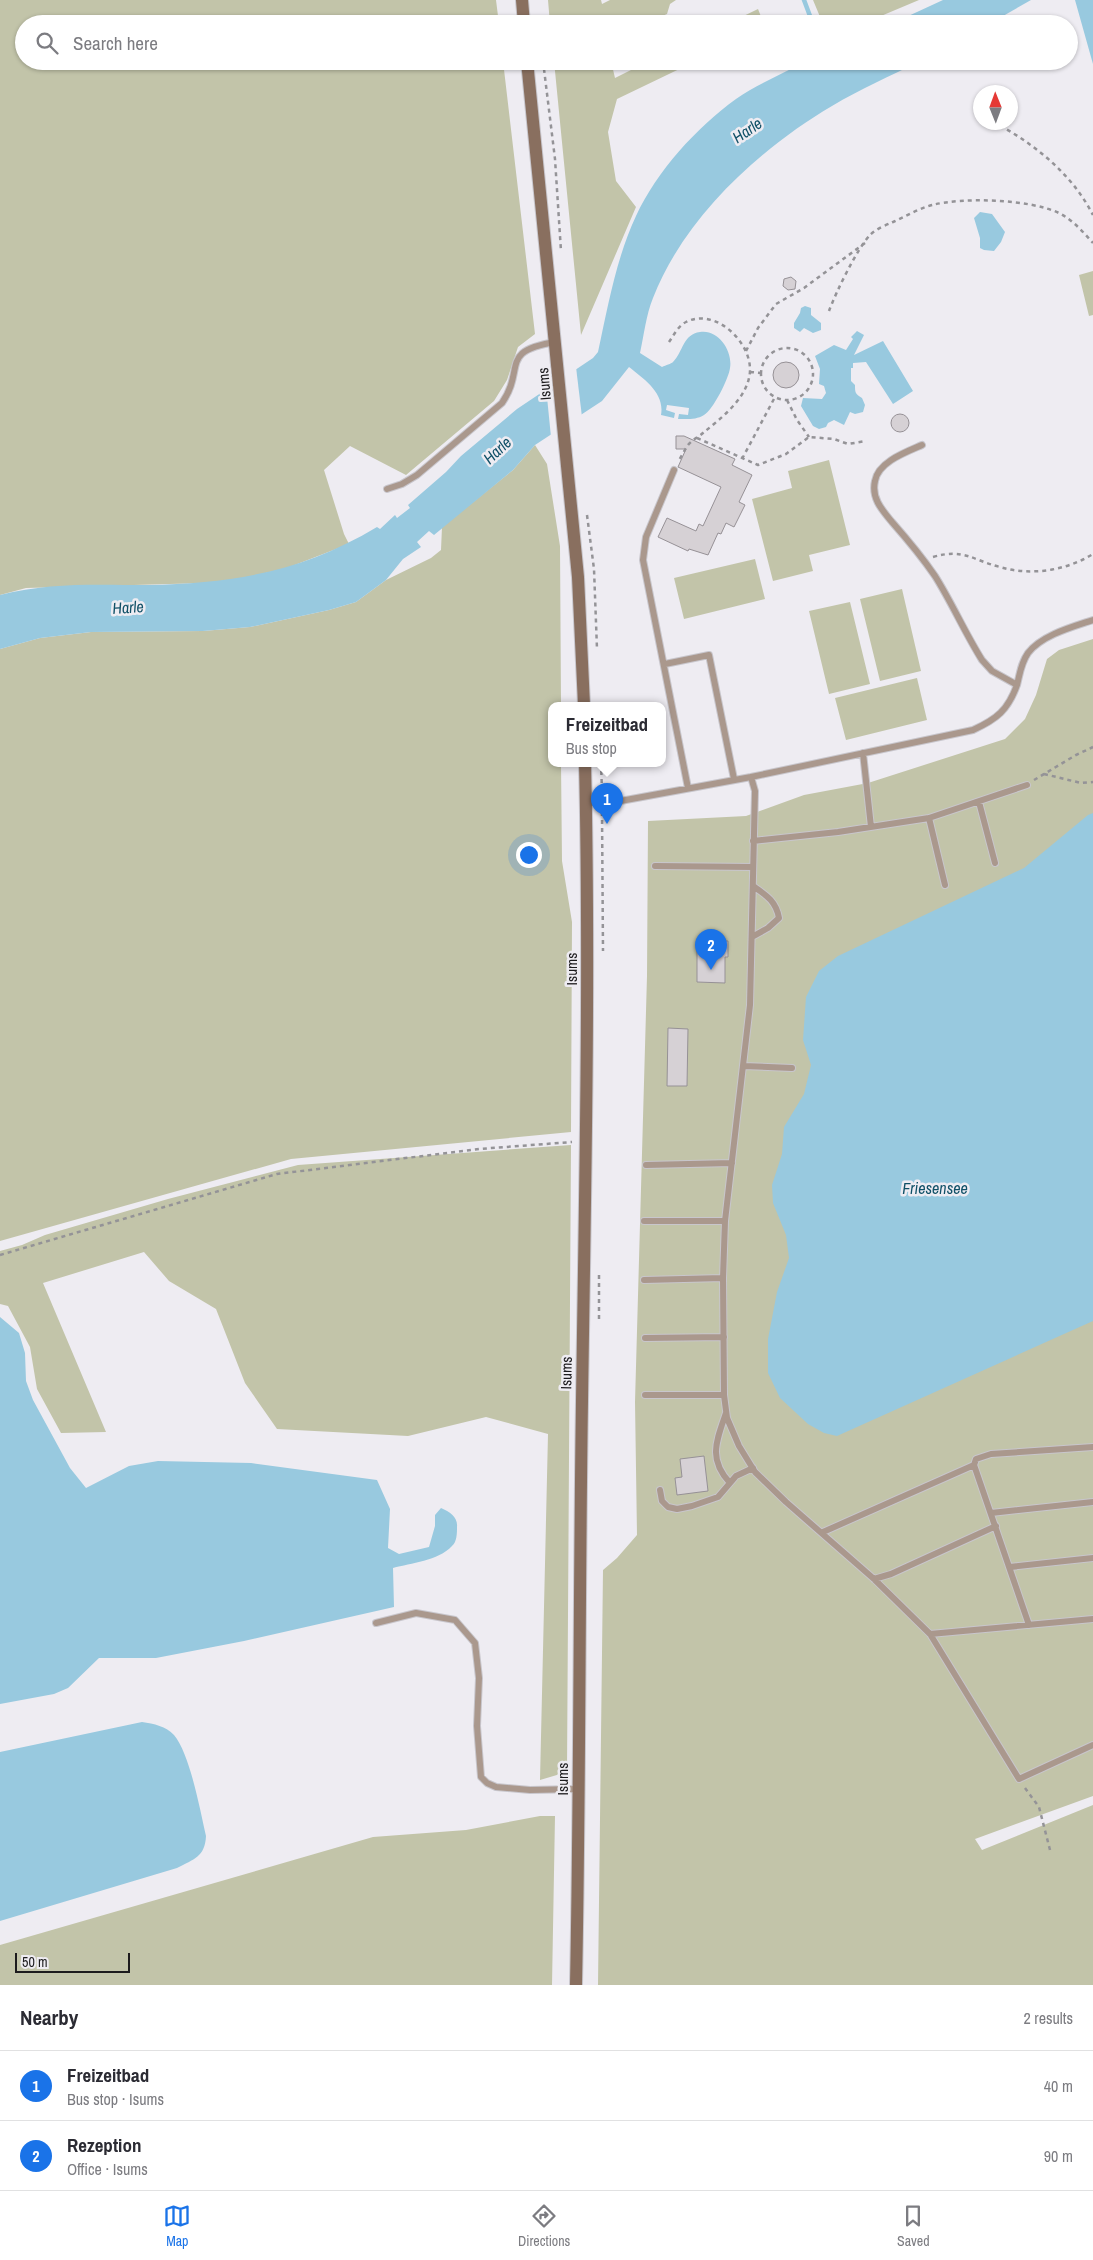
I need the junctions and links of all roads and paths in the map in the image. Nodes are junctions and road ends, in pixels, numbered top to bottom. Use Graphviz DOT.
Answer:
graph roads {
  1 [pos="522,0"];
  2 [pos="523,15"];
  3 [pos="528,70"];
  4 [pos="544,70"];
  5 [pos="1007,130"];
  6 [pos="1093,215"];
  7 [pos="866,242"];
  8 [pos="1093,243"];
  9 [pos="562,255"];
  10 [pos="829,311"];
  11 [pos="556,342"];
  12 [pos="669,342"];
  13 [pos="745,352"];
  14 [pos="750,372"];
  15 [pos="761,373"];
  16 [pos="775,397"];
  17 [pos="787,400"];
  18 [pos="809,436"];
  19 [pos="697,438"];
  20 [pos="866,441"];
  21 [pos="922,445"];
  22 [pos="742,459"];
  23 [pos="674,470"];
  24 [pos="387,489"];
  25 [pos="1093,554"];
  26 [pos="924,560"];
  27 [pos="1093,620"];
  28 [pos="665,664"];
  29 [pos="1017,685"];
  30 [pos="584,702"];
  31 [pos="1093,747"];
  32 [pos="862,753"];
  33 [pos="585,767"];
  34 [pos="1044,774"];
  35 [pos="751,777"];
  36 [pos="734,779"];
  37 [pos="1093,782"];
  38 [pos="1027,785"];
  39 [pos="688,788"];
  40 [pos="979,802"];
  41 [pos="586,803"];
  42 [pos="929,818"];
  43 [pos="871,827"];
  44 [pos="753,841"];
  45 [pos="994,863"];
  46 [pos="655,866"];
  47 [pos="753,867"];
  48 [pos="945,885"];
  49 [pos="752,886"];
  50 [pos="752,937"];
  51 [pos="743,1066"];
  52 [pos="792,1068"];
  53 [pos="587,1143"];
  54 [pos="732,1163"];
  55 [pos="646,1165"];
  56 [pos="644,1221"];
  57 [pos="725,1221"];
  58 [pos="0,1255"];
  59 [pos="723,1278"];
  60 [pos="644,1280"];
  61 [pos="724,1337"];
  62 [pos="646,1338"];
  63 [pos="645,1395"];
  64 [pos="724,1395"];
  65 [pos="726,1412"];
  66 [pos="1093,1447"];
  67 [pos="974,1465"];
  68 [pos="753,1468"];
  69 [pos="730,1483"];
  70 [pos="660,1490"];
  71 [pos="1093,1502"];
  72 [pos="991,1513"];
  73 [pos="996,1526"];
  74 [pos="823,1532"];
  75 [pos="1093,1558"];
  76 [pos="1010,1567"];
  77 [pos="874,1579"];
  78 [pos="1093,1619"];
  79 [pos="376,1623"];
  80 [pos="1029,1625"];
  81 [pos="930,1634"];
  82 [pos="1093,1745"];
  83 [pos="1018,1779"];
  84 [pos="578,1789"];
  85 [pos="1050,1850"];
  86 [pos="576,1985"];
  1 -- 2 [label="main road"];
  3 -- 11 [label="main road, Isums"];
  4 -- 9 [label="path"];
  5 -- 6 [label="path"];
  7 -- 8 [label="path"];
  7 -- 10 [label="path"];
  7 -- 13 [label="path"];
  11 -- 24 [label="lane"];
  11 -- 30 [label="main road, Isums"];
  12 -- 13 [label="path"];
  13 -- 14 [label="path"];
  14 -- 15 [label="path"];
  14 -- 19 [label="path"];
  15 -- 16 [label="path"];
  15 -- 17 [label="path"];
  16 -- 17 [label="path"];
  16 -- 22 [label="path"];
  17 -- 18 [label="path"];
  18 -- 20 [label="path"];
  18 -- 22 [label="path"];
  19 -- 22 [label="path"];
  19 -- 23 [label="path"];
  21 -- 26 [label="lane"];
  23 -- 28 [label="lane"];
  25 -- 26 [label="path"];
  26 -- 29 [label="lane"];
  27 -- 29 [label="lane"];
  28 -- 36 [label="lane"];
  28 -- 39 [label="lane"];
  29 -- 32 [label="lane"];
  31 -- 34 [label="path"];
  32 -- 35 [label="lane"];
  32 -- 43 [label="lane"];
  33 -- 41 [label="main road, Isums"];
  34 -- 37 [label="path"];
  34 -- 38 [label="path"];
  35 -- 36 [label="lane"];
  35 -- 44 [label="lane"];
  36 -- 39 [label="lane"];
  38 -- 40 [label="lane"];
  39 -- 41 [label="lane"];
  40 -- 42 [label="lane"];
  40 -- 45 [label="lane"];
  41 -- 53 [label="main road, Isums"];
  42 -- 43 [label="lane"];
  42 -- 48 [label="lane"];
  43 -- 44 [label="lane"];
  44 -- 47 [label="lane"];
  46 -- 47 [label="lane"];
  47 -- 49 [label="lane"];
  49 -- 50 [label="lane"];
  49 -- 50 [label="lane"];
  50 -- 51 [label="lane"];
  51 -- 52 [label="lane"];
  51 -- 54 [label="lane"];
  53 -- 58 [label="path"];
  53 -- 84 [label="main road, Isums"];
  54 -- 55 [label="lane"];
  54 -- 57 [label="lane"];
  56 -- 57 [label="lane"];
  57 -- 59 [label="lane"];
  59 -- 60 [label="lane"];
  59 -- 61 [label="lane"];
  61 -- 62 [label="lane"];
  61 -- 64 [label="lane"];
  63 -- 64 [label="lane"];
  64 -- 65 [label="lane"];
  65 -- 68 [label="lane"];
  65 -- 69 [label="lane"];
  66 -- 67 [label="lane"];
  67 -- 72 [label="lane"];
  67 -- 74 [label="lane"];
  68 -- 69 [label="lane"];
  68 -- 74 [label="lane"];
  69 -- 70 [label="lane"];
  71 -- 72 [label="lane"];
  72 -- 73 [label="lane"];
  73 -- 76 [label="lane"];
  73 -- 77 [label="lane"];
  74 -- 77 [label="lane"];
  75 -- 76 [label="lane"];
  76 -- 80 [label="lane"];
  77 -- 81 [label="lane"];
  78 -- 80 [label="lane"];
  79 -- 84 [label="lane"];
  80 -- 81 [label="lane"];
  81 -- 83 [label="lane"];
  82 -- 83 [label="lane"];
  83 -- 85 [label="path"];
  84 -- 86 [label="main road, Isums"];
}
